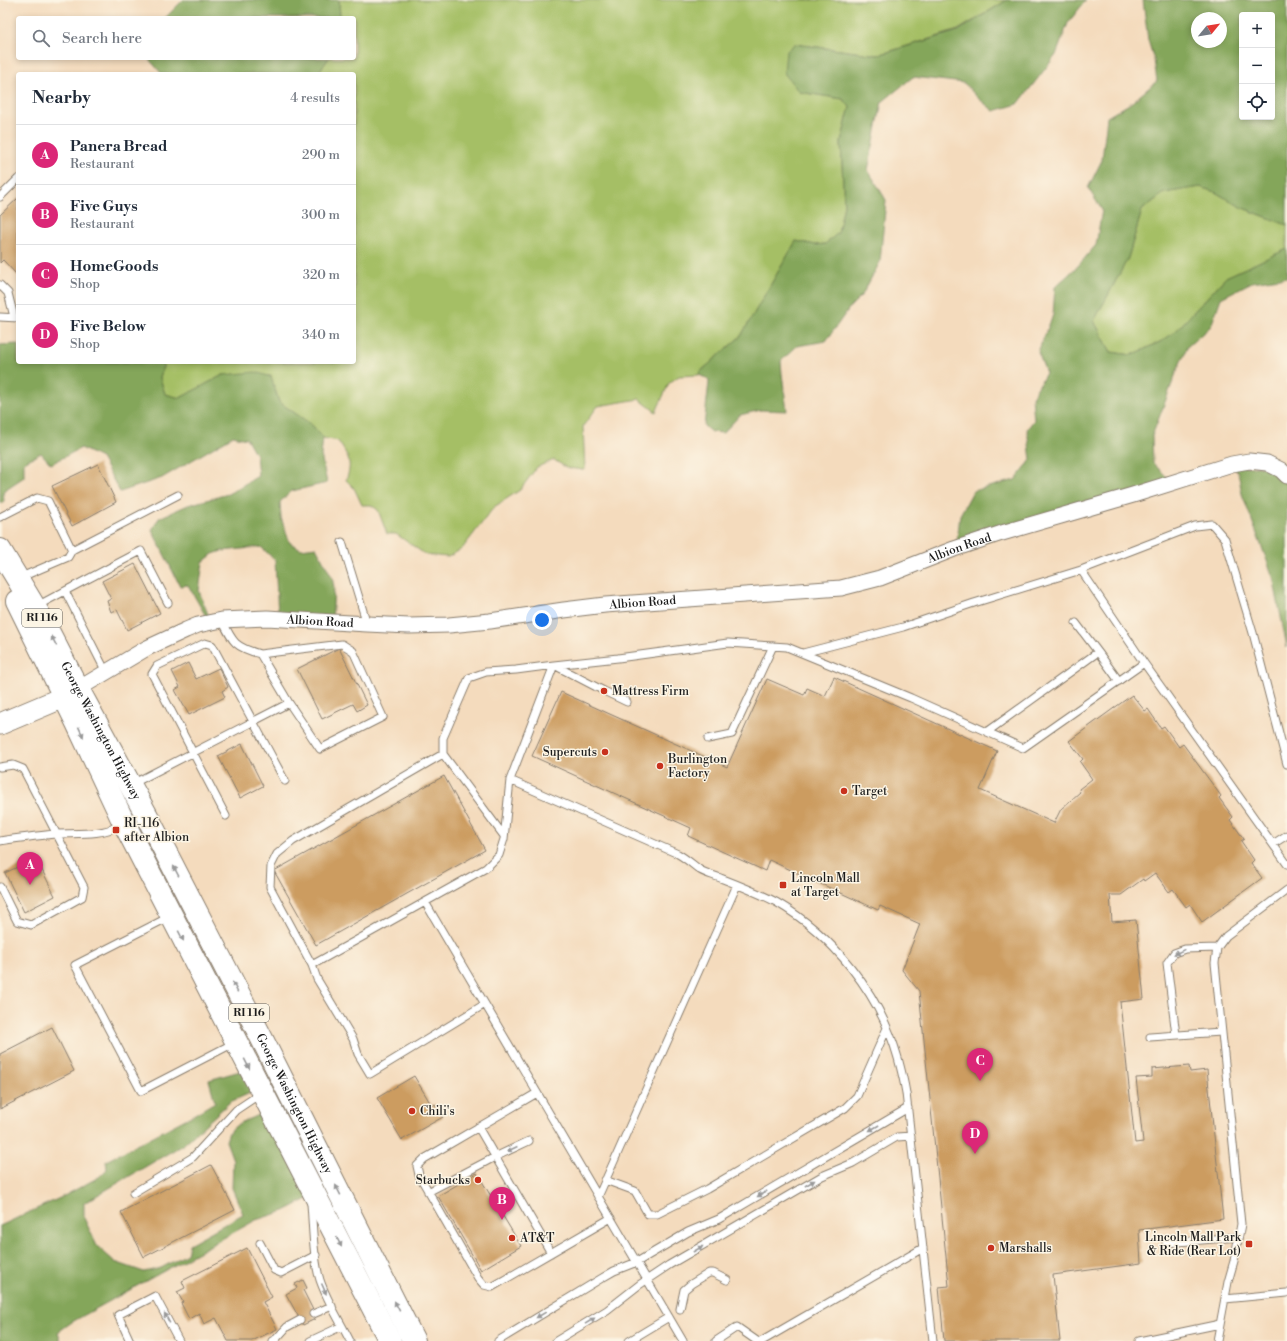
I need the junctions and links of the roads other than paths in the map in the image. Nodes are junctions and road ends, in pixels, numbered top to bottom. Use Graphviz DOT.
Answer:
graph roads {
  1 [pos="16,181"];
  2 [pos="0,197"];
  3 [pos="0,285"];
  4 [pos="0,317"];
  5 [pos="16,318"];
  6 [pos="1287,476"];
  7 [pos="178,495"];
  8 [pos="0,517"];
  9 [pos="342,542"];
  10 [pos="0,550"];
  11 [pos="72,550"];
  12 [pos="0,564"];
  13 [pos="1081,570"];
  14 [pos="17,579"];
  15 [pos="65,592"];
  16 [pos="168,603"];
  17 [pos="35,607"];
  18 [pos="222,620"];
  19 [pos="1076,623"];
  20 [pos="367,624"];
  21 [pos="773,646"];
  22 [pos="1098,652"];
  23 [pos="803,653"];
  24 [pos="260,654"];
  25 [pos="1144,663"];
  26 [pos="103,665"];
  27 [pos="554,665"];
  28 [pos="1119,681"];
  29 [pos="71,693"];
  30 [pos="627,702"];
  31 [pos="289,703"];
  32 [pos="253,722"];
  33 [pos="0,724"];
  34 [pos="987,732"];
  35 [pos="708,739"];
  36 [pos="193,753"];
  37 [pos="443,754"];
  38 [pos="1287,764"];
  39 [pos="0,767"];
  40 [pos="510,780"];
  41 [pos="285,781"];
  42 [pos="130,785"];
  43 [pos="226,816"];
  44 [pos="124,824"];
  45 [pos="56,834"];
  46 [pos="1287,835"];
  47 [pos="504,836"];
  48 [pos="0,841"];
  49 [pos="1273,844"];
  50 [pos="1287,864"];
  51 [pos="737,885"];
  52 [pos="0,887"];
  53 [pos="1287,890"];
  54 [pos="425,902"];
  55 [pos="171,916"];
  56 [pos="1217,948"];
  57 [pos="312,965"];
  58 [pos="485,1004"];
  59 [pos="887,1028"];
  60 [pos="1221,1032"];
  61 [pos="1176,1035"];
  62 [pos="1150,1037"];
  63 [pos="236,1043"];
  64 [pos="262,1093"];
  65 [pos="537,1093"];
  66 [pos="908,1108"];
  67 [pos="478,1127"];
  68 [pos="911,1136"];
  69 [pos="529,1141"];
  70 [pos="495,1157"];
  71 [pos="605,1180"];
  72 [pos="308,1182"];
  73 [pos="428,1192"];
  74 [pos="133,1193"];
  75 [pos="598,1197"];
  76 [pos="611,1218"];
  77 [pos="1238,1237"];
  78 [pos="260,1243"];
  79 [pos="1166,1244"];
  80 [pos="923,1248"];
  81 [pos="551,1253"];
  82 [pos="316,1255"];
  83 [pos="636,1262"];
  84 [pos="647,1280"];
  85 [pos="727,1280"];
  86 [pos="1287,1293"];
  87 [pos="1225,1299"];
  88 [pos="332,1306"];
  89 [pos="680,1309"];
  90 [pos="313,1314"];
  91 [pos="669,1316"];
  92 [pos="300,1320"];
  93 [pos="1220,1324"];
  94 [pos="342,1326"];
  95 [pos="130,1341"];
  96 [pos="179,1341"];
  97 [pos="272,1341"];
  98 [pos="310,1341"];
  99 [pos="350,1341"];
  100 [pos="390,1341"];
  101 [pos="414,1341"];
  102 [pos="498,1341"];
  103 [pos="556,1341"];
  104 [pos="629,1341"];
  105 [pos="683,1341"];
  106 [pos="716,1341"];
  107 [pos="757,1341"];
  108 [pos="762,1341"];
  109 [pos="932,1341"];
  110 [pos="1139,1341"];
  111 [pos="1217,1341"];
  1 -- 2 [label="lane"];
  3 -- 5 [label="lane"];
  4 -- 5 [label="lane"];
  6 -- 20 [label="street, Albion Road"];
  7 -- 11 [label="lane"];
  8 -- 11 [label="lane"];
  9 -- 20 [label="lane"];
  10 -- 14 [label="main road, George Washington Highway / RI 116"];
  11 -- 14 [label="lane"];
  12 -- 29 [label="main road, George Washington Highway / RI 116"];
  13 -- 23 [label="lane"];
  13 -- 25 [label="lane"];
  13 -- 38 [label="lane"];
  14 -- 17 [label="main road, George Washington Highway / RI 116"];
  15 -- 16 [label="lane"];
  15 -- 17 [label="lane"];
  15 -- 26 [label="lane"];
  29 -- 17 [label="main road, George Washington Highway / RI 116, one-way"];
  18 -- 20 [label="street, Albion Road"];
  18 -- 24 [label="lane"];
  18 -- 26 [label="street, Albion Road"];
  19 -- 22 [label="lane"];
  21 -- 23 [label="lane"];
  21 -- 27 [label="lane"];
  21 -- 35 [label="lane"];
  22 -- 28 [label="lane"];
  22 -- 34 [label="lane"];
  23 -- 34 [label="lane"];
  24 -- 31 [label="lane"];
  24 -- 31 [label="lane"];
  25 -- 28 [label="lane"];
  25 -- 49 [label="lane"];
  26 -- 29 [label="street, Albion Road"];
  27 -- 30 [label="lane"];
  27 -- 37 [label="lane"];
  27 -- 40 [label="lane"];
  28 -- 34 [label="lane"];
  29 -- 33 [label="main road, Albion Road"];
  29 -- 42 [label="main road, George Washington Highway / RI 116"];
  29 -- 44 [label="main road, George Washington Highway / RI 116, one-way"];
  31 -- 32 [label="lane"];
  32 -- 36 [label="lane"];
  32 -- 36 [label="lane"];
  32 -- 41 [label="lane"];
  36 -- 42 [label="lane"];
  36 -- 43 [label="lane"];
  37 -- 47 [label="lane"];
  37 -- 57 [label="lane"];
  39 -- 45 [label="lane"];
  40 -- 47 [label="lane"];
  40 -- 51 [label="lane"];
  101 -- 42 [label="main road, George Washington Highway / RI 116, one-way"];
  44 -- 45 [label="lane"];
  44 -- 55 [label="main road, George Washington Highway / RI 116"];
  45 -- 48 [label="lane"];
  45 -- 52 [label="lane"];
  46 -- 49 [label="lane"];
  47 -- 54 [label="lane"];
  49 -- 50 [label="lane"];
  51 -- 59 [label="lane"];
  51 -- 71 [label="lane"];
  53 -- 56 [label="lane"];
  54 -- 57 [label="lane"];
  54 -- 58 [label="lane"];
  55 -- 63 [label="main road, George Washington Highway / RI 116, one-way"];
  55 -- 63 [label="lane"];
  56 -- 60 [label="lane"];
  56 -- 61 [label="lane, one-way"];
  57 -- 58 [label="lane"];
  58 -- 65 [label="lane"];
  59 -- 66 [label="lane"];
  59 -- 71 [label="lane"];
  60 -- 61 [label="lane"];
  60 -- 77 [label="lane"];
  61 -- 62 [label="lane"];
  63 -- 64 [label="main road, George Washington Highway / RI 116, one-way"];
  64 -- 72 [label="main road, George Washington Highway / RI 116"];
  64 -- 74 [label="lane"];
  65 -- 67 [label="lane"];
  65 -- 75 [label="lane"];
  66 -- 68 [label="lane"];
  66 -- 83 [label="lane, one-way"];
  67 -- 70 [label="lane"];
  67 -- 73 [label="lane"];
  68 -- 80 [label="lane"];
  84 -- 68 [label="lane, one-way"];
  69 -- 70 [label="lane, one-way"];
  70 -- 73 [label="lane"];
  70 -- 81 [label="lane"];
  71 -- 75 [label="lane"];
  72 -- 82 [label="lane"];
  72 -- 100 [label="main road, George Washington Highway / RI 116, one-way"];
  73 -- 81 [label="lane"];
  75 -- 76 [label="lane"];
  76 -- 81 [label="lane"];
  76 -- 83 [label="lane"];
  77 -- 79 [label="lane"];
  77 -- 87 [label="lane"];
  78 -- 82 [label="lane"];
  80 -- 108 [label="lane"];
  80 -- 109 [label="lane"];
  82 -- 88 [label="lane, one-way"];
  83 -- 84 [label="lane"];
  83 -- 102 [label="lane, one-way"];
  84 -- 91 [label="lane"];
  103 -- 84 [label="lane, one-way"];
  85 -- 89 [label="lane"];
  86 -- 87 [label="lane"];
  87 -- 93 [label="lane"];
  88 -- 90 [label="lane"];
  88 -- 94 [label="lane"];
  91 -- 104 [label="lane"];
  91 -- 105 [label="lane"];
  92 -- 97 [label="lane"];
  93 -- 110 [label="lane"];
  93 -- 111 [label="lane"];
  94 -- 98 [label="lane"];
  94 -- 99 [label="lane"];
  96 -- 95 [label="lane, one-way"];
  106 -- 107 [label="lane"];
}
